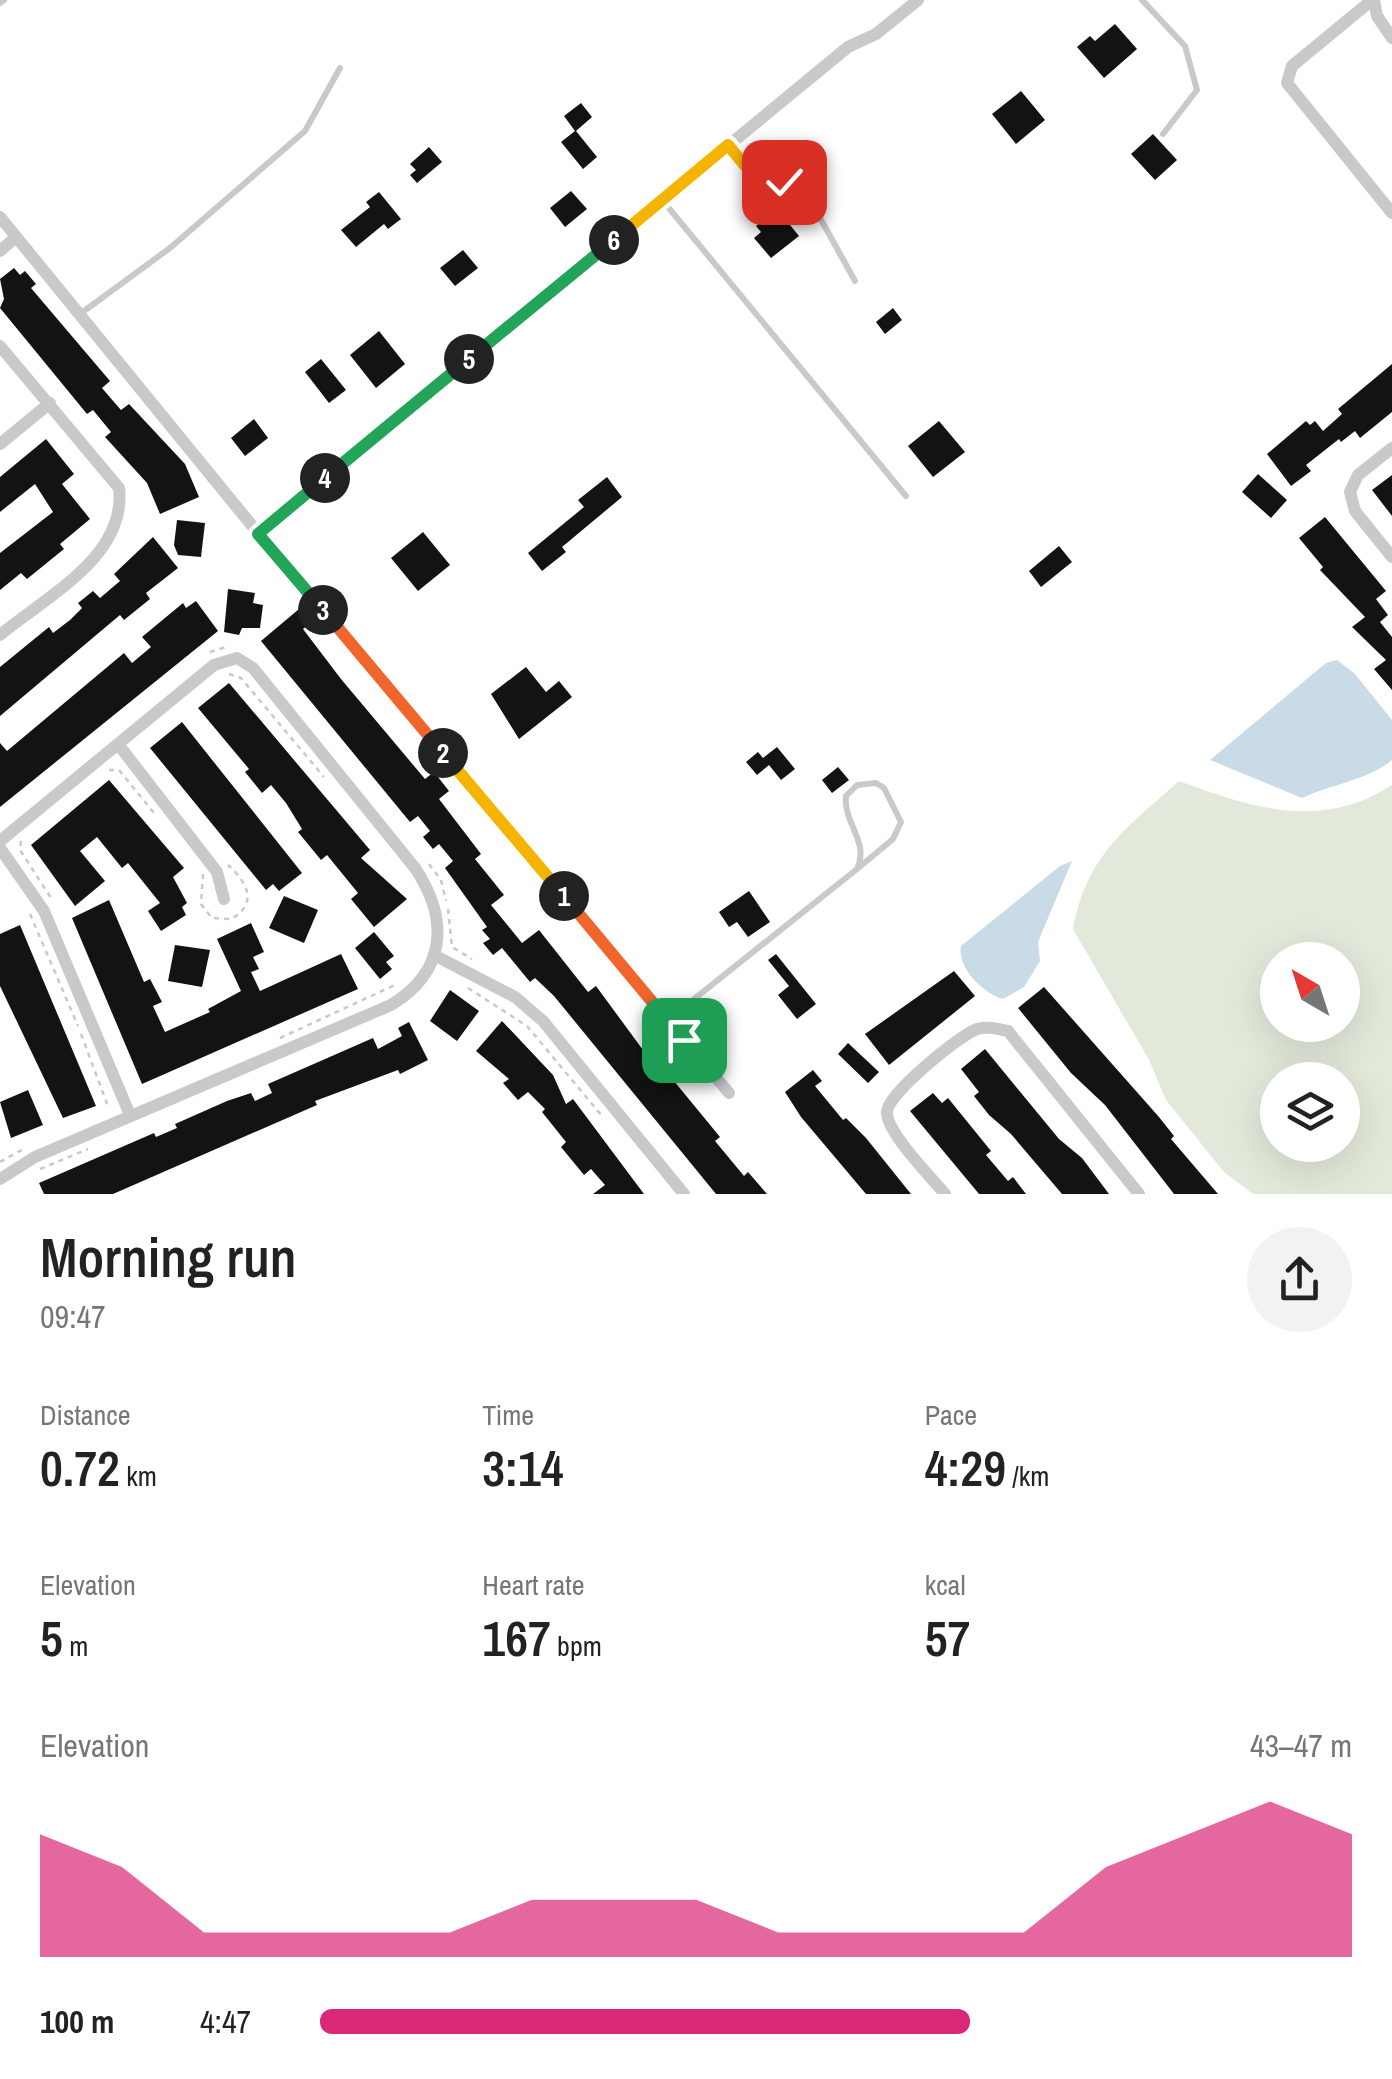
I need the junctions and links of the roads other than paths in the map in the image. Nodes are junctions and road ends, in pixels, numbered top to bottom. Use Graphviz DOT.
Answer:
graph roads {
  1 [pos="918,0"];
  2 [pos="1142,0"];
  3 [pos="1373,0"];
  4 [pos="1392,38"];
  5 [pos="340,68"];
  6 [pos="1163,134"];
  7 [pos="728,145"];
  8 [pos="662,200"];
  9 [pos="1392,214"];
  10 [pos="0,216"];
  11 [pos="16,237"];
  12 [pos="0,250"];
  13 [pos="855,281"];
  14 [pos="80,314"];
  15 [pos="0,346"];
  16 [pos="50,404"];
  17 [pos="0,444"];
  18 [pos="1392,448"];
  19 [pos="906,496"];
  20 [pos="258,534"];
  21 [pos="1392,557"];
  22 [pos="0,635"];
  23 [pos="118,744"];
  24 [pos="0,844"];
  25 [pos="858,868"];
  26 [pos="224,899"];
  27 [pos="434,955"];
  28 [pos="668,1019"];
  29 [pos="729,1093"];
  30 [pos="130,1115"];
  31 [pos="0,1179"];
  32 [pos="684,1194"];
  33 [pos="945,1194"];
  34 [pos="1140,1194"];
  1 -- 7 [label="street"];
  2 -- 6 [label="lane"];
  3 -- 4 [label="street"];
  3 -- 9 [label="street"];
  5 -- 14 [label="lane"];
  7 -- 8 [label="street"];
  7 -- 13 [label="lane"];
  8 -- 19 [label="lane"];
  8 -- 20 [label="street"];
  10 -- 11 [label="street"];
  11 -- 12 [label="street"];
  11 -- 14 [label="street"];
  14 -- 20 [label="street"];
  15 -- 16 [label="street"];
  16 -- 17 [label="street"];
  16 -- 22 [label="street"];
  18 -- 21 [label="street"];
  20 -- 28 [label="street"];
  23 -- 24 [label="street"];
  23 -- 26 [label="street"];
  23 -- 27 [label="street"];
  24 -- 30 [label="street"];
  25 -- 25 [label="lane"];
  25 -- 28 [label="lane"];
  27 -- 30 [label="street"];
  27 -- 32 [label="street"];
  28 -- 29 [label="street"];
  30 -- 31 [label="street"];
  33 -- 34 [label="street"];
}
